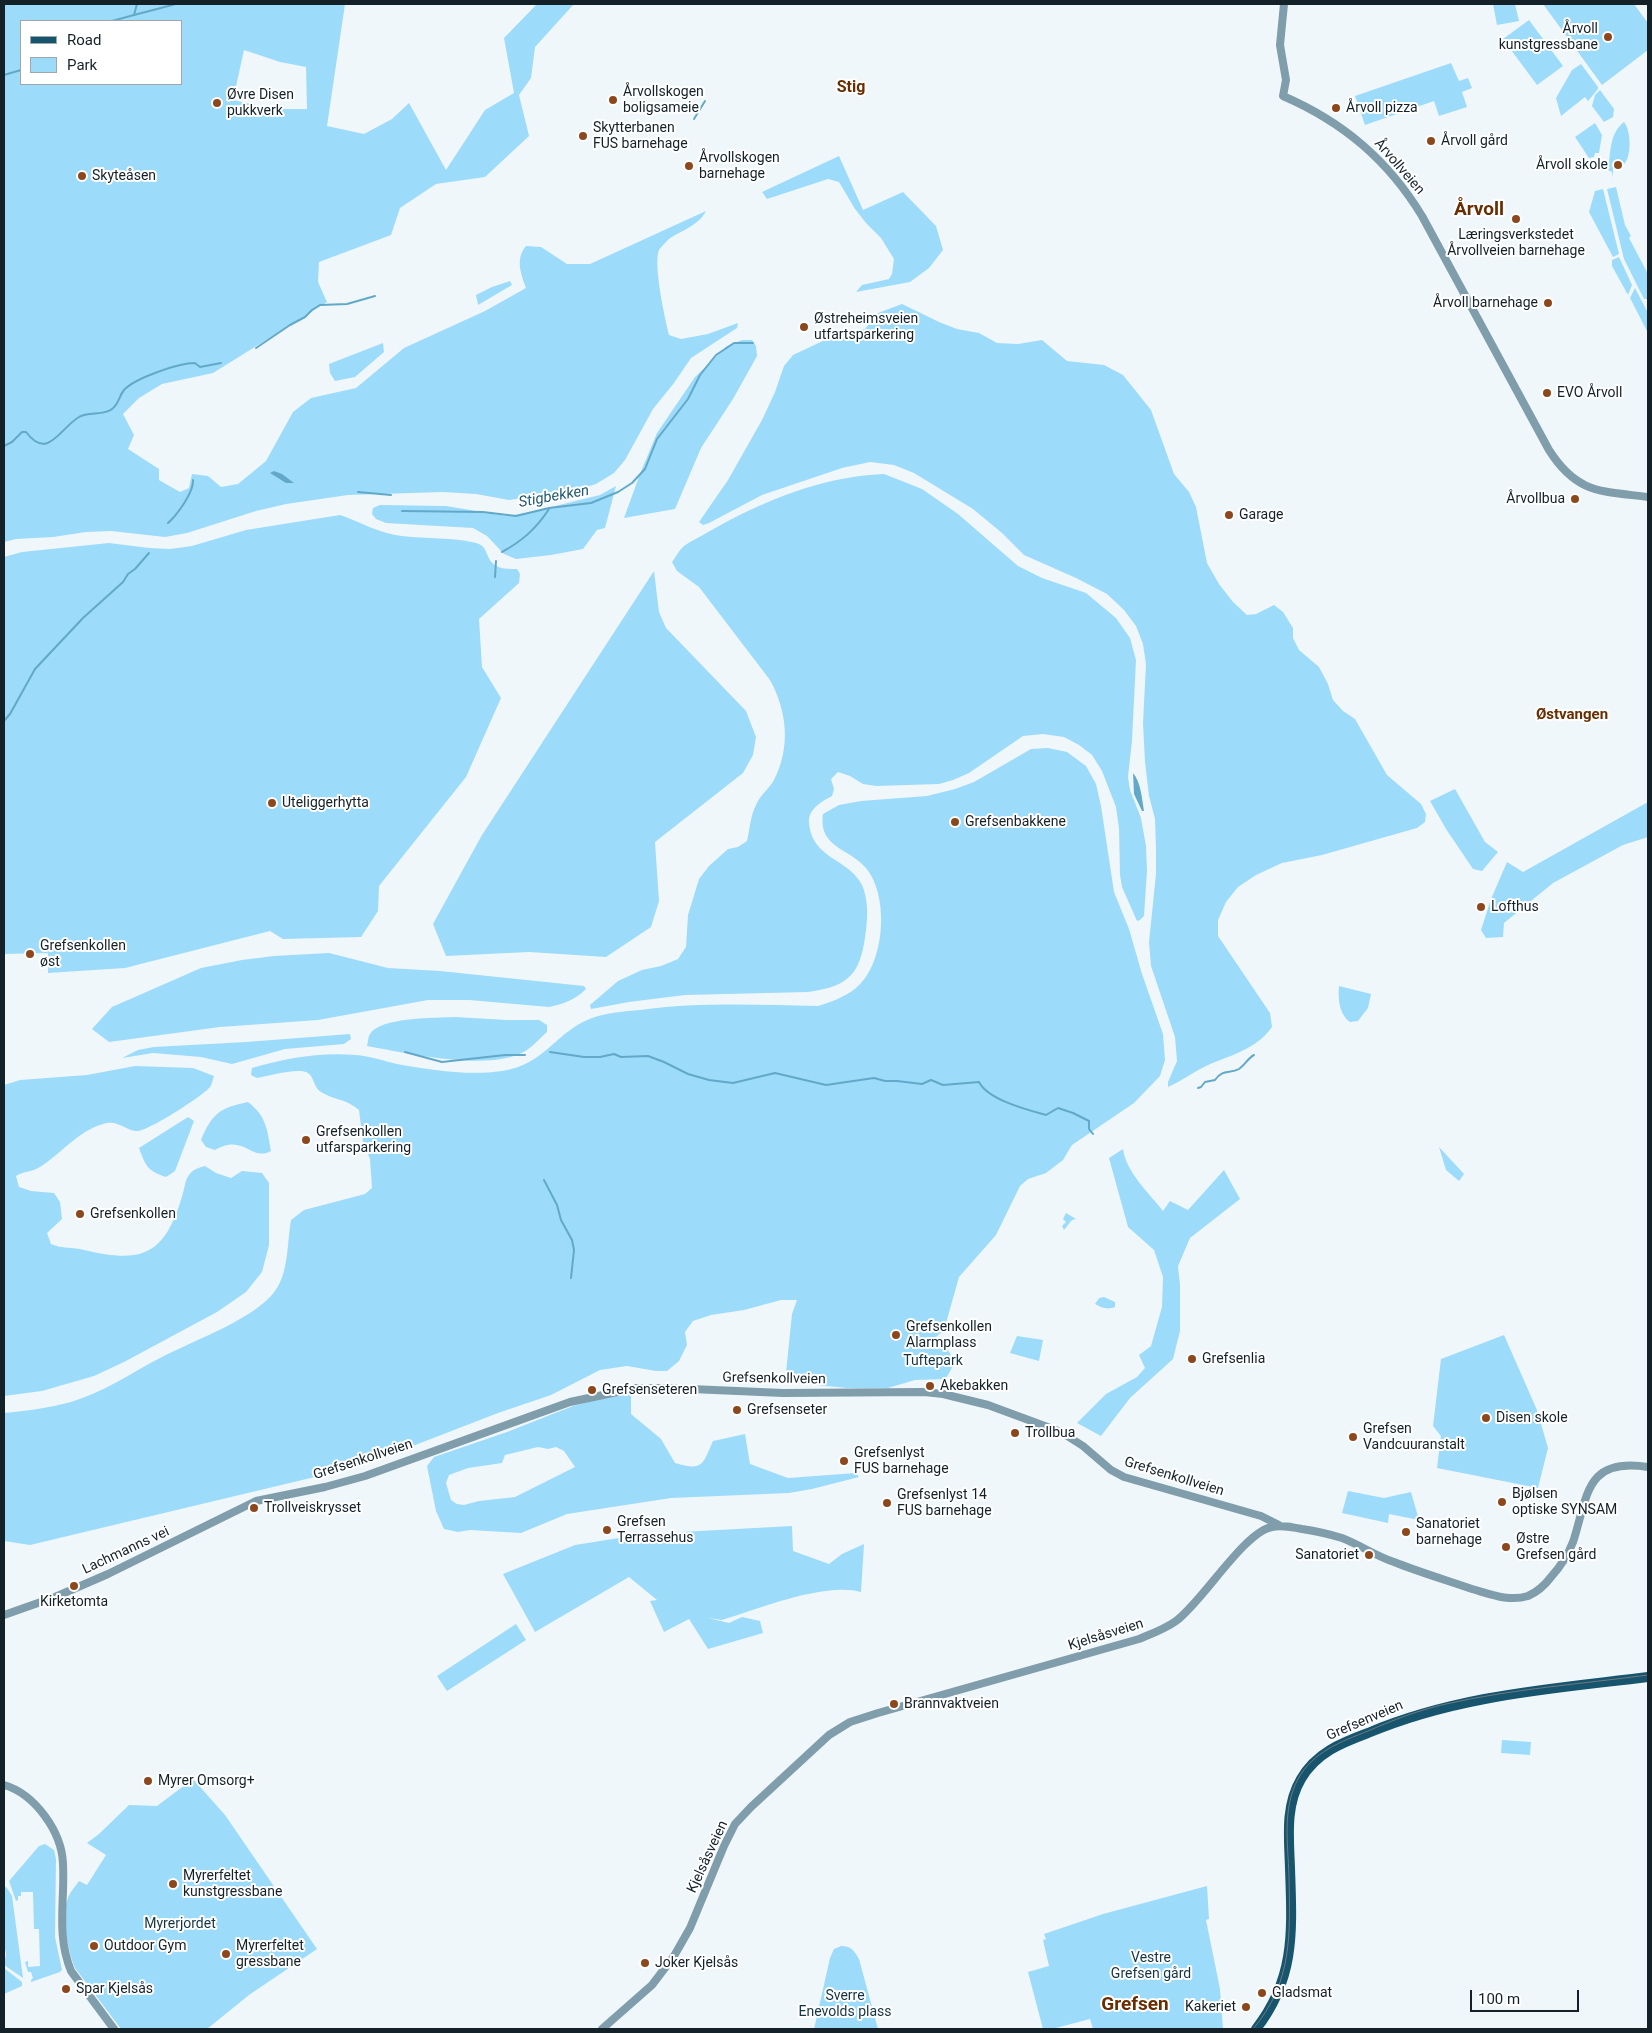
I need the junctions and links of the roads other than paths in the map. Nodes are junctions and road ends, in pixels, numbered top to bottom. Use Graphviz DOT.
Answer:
graph roads {
  1 [pos="1284,4"];
  2 [pos="1648,497"];
  3 [pos="1648,1468"];
  4 [pos="256,1501"];
  5 [pos="1279,1525"];
  6 [pos="4,1615"];
  7 [pos="1648,1677"];
  8 [pos="4,1785"];
  9 [pos="114,2029"];
  10 [pos="602,2029"];
  11 [pos="1256,2029"];
  1 -- 2 [label="street, Årvollveien"];
  3 -- 5 [label="street"];
  4 -- 5 [label="street, Grefsenkollveien"];
  4 -- 6 [label="street, Lachmanns vei"];
  5 -- 10 [label="street, Kjelsåsveien"];
  7 -- 11 [label="main road, Grefsenveien"];
  8 -- 9 [label="street"];
}
